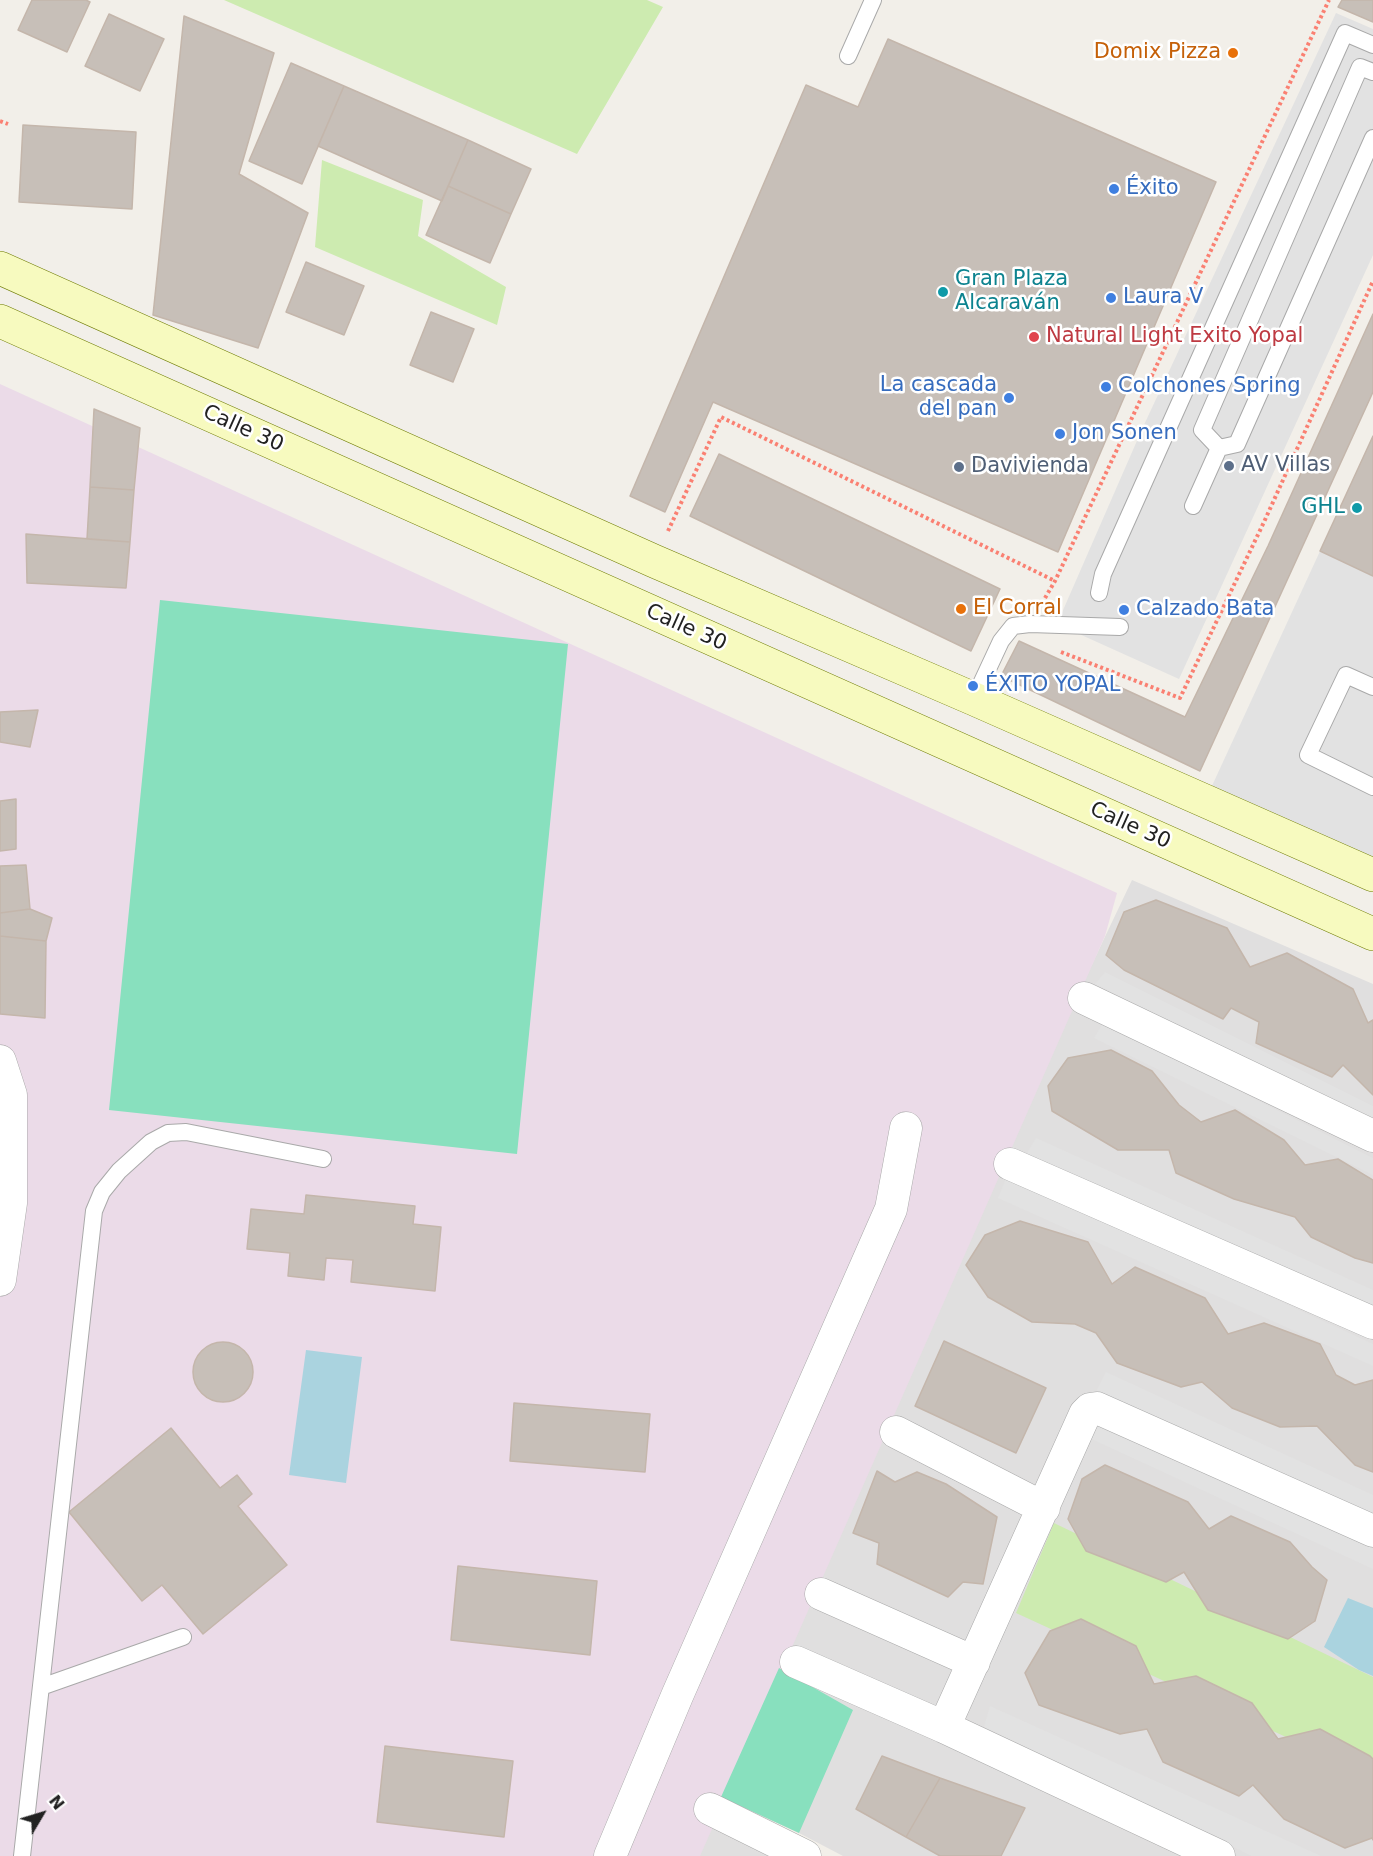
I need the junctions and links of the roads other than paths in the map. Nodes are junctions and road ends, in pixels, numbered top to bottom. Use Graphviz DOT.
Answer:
graph roads {
  1 [pos="873,0"];
  2 [pos="1373,45"];
  3 [pos="848,56"];
  4 [pos="1373,72"];
  5 [pos="1373,138"];
  6 [pos="0,268"];
  7 [pos="0,321"];
  8 [pos="1219,448"];
  9 [pos="1193,506"];
  10 [pos="1099,593"];
  11 [pos="1119,627"];
  12 [pos="1373,687"];
  13 [pos="974,699"];
  14 [pos="1373,787"];
  15 [pos="1373,875"];
  16 [pos="1373,934"];
  17 [pos="1084,998"];
  18 [pos="0,1061"];
  19 [pos="906,1128"];
  20 [pos="1373,1136"];
  21 [pos="323,1159"];
  22 [pos="1010,1164"];
  23 [pos="0,1280"];
  24 [pos="1373,1323"];
  25 [pos="896,1432"];
  26 [pos="1044,1508"];
  27 [pos="1373,1531"];
  28 [pos="821,1594"];
  29 [pos="183,1637"];
  30 [pos="796,1662"];
  31 [pos="974,1662"];
  32 [pos="41,1687"];
  33 [pos="944,1728"];
  34 [pos="710,1809"];
  35 [pos="22,1856"];
  36 [pos="610,1856"];
  37 [pos="805,1856"];
  38 [pos="1219,1856"];
  1 -- 3 [label="lane"];
  2 -- 10 [label="lane"];
  4 -- 8 [label="lane"];
  5 -- 8 [label="lane"];
  6 -- 13 [label="main road"];
  7 -- 16 [label="main road, Calle 30"];
  8 -- 9 [label="lane"];
  11 -- 13 [label="lane"];
  12 -- 14 [label="lane"];
  13 -- 15 [label="main road"];
  17 -- 20 [label="street"];
  18 -- 23 [label="street"];
  19 -- 36 [label="street"];
  21 -- 32 [label="lane"];
  22 -- 24 [label="street"];
  25 -- 26 [label="street"];
  26 -- 27 [label="street"];
  26 -- 31 [label="street"];
  28 -- 31 [label="street"];
  29 -- 32 [label="lane"];
  30 -- 33 [label="street"];
  31 -- 33 [label="street"];
  32 -- 35 [label="lane"];
  33 -- 38 [label="street"];
  34 -- 37 [label="street"];
}
